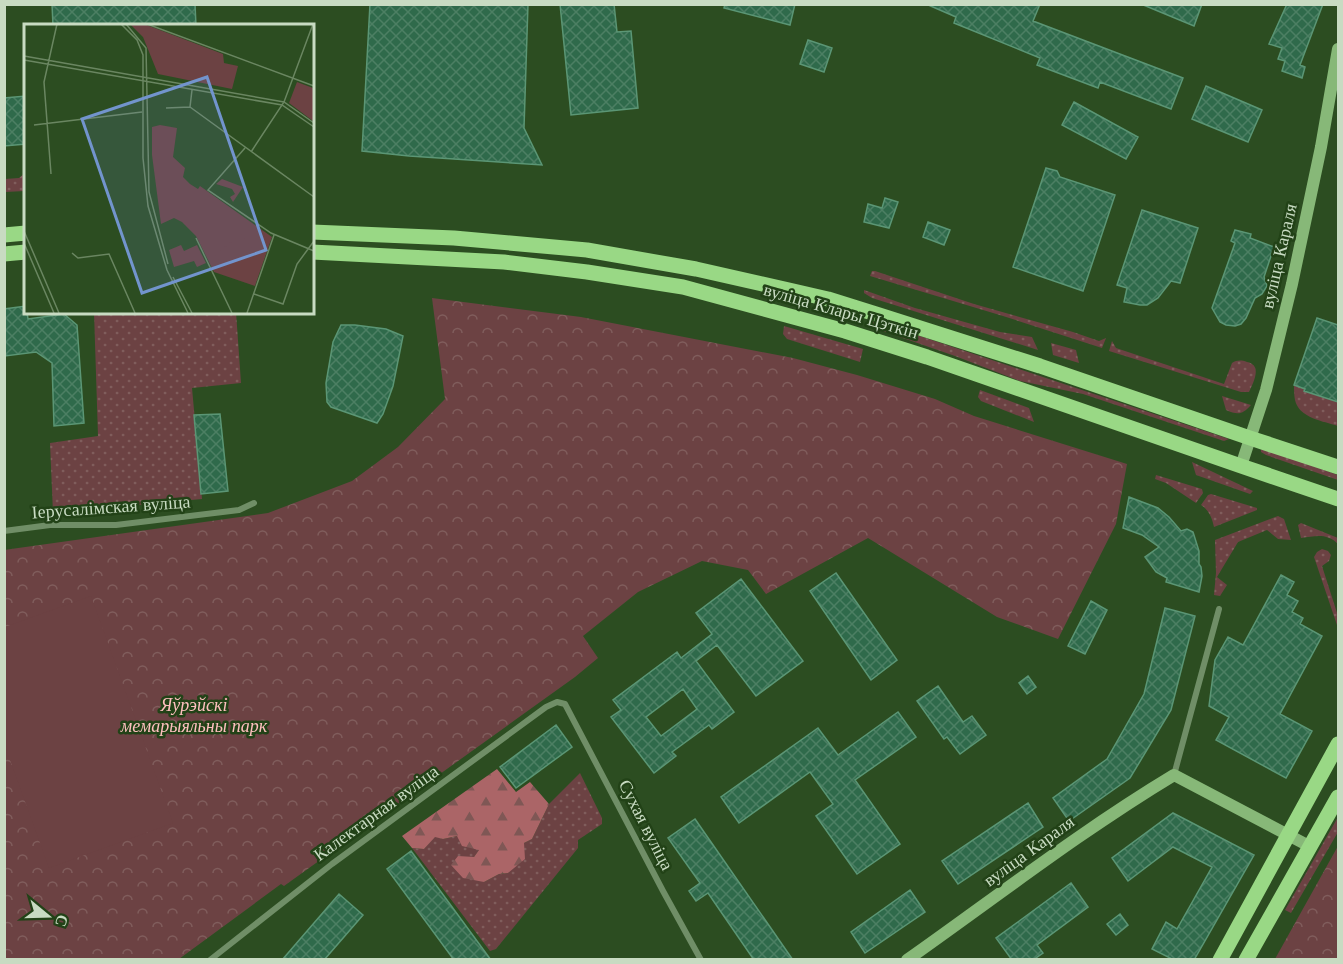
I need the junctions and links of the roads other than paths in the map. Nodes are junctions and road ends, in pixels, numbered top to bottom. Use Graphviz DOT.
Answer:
graph roads {
  1 [pos="1338,49"];
  2 [pos="314,232"];
  3 [pos="24,233"];
  4 [pos="4,235"];
  5 [pos="24,252"];
  6 [pos="314,252"];
  7 [pos="4,254"];
  8 [pos="1250,438"];
  9 [pos="1241,466"];
  10 [pos="1338,468"];
  11 [pos="1338,499"];
  12 [pos="254,503"];
  13 [pos="4,531"];
  14 [pos="1219,609"];
  15 [pos="565,704"];
  16 [pos="1338,744"];
  17 [pos="1174,775"];
  18 [pos="1338,797"];
  19 [pos="1288,835"];
  20 [pos="1311,847"];
  21 [pos="210,960"];
  22 [pos="701,960"];
  23 [pos="907,960"];
  24 [pos="1220,960"];
  25 [pos="1246,960"];
  1 -- 8 [label="main road, вуліца Караля"];
  2 -- 8 [label="main road, вуліца Клары Цэткін"];
  3 -- 4 [label="main road"];
  5 -- 7 [label="main road"];
  6 -- 9 [label="main road, вуліца Клары Цэткін"];
  8 -- 9 [label="main road, вуліца Караля"];
  8 -- 10 [label="main road, вуліца Клары Цэткін"];
  9 -- 11 [label="main road, вуліца Клары Цэткін"];
  12 -- 13 [label="street, Іерусалімская вуліца"];
  14 -- 17 [label="street"];
  15 -- 21 [label="street, Калектарная вуліца"];
  15 -- 22 [label="street, Сухая вуліца"];
  16 -- 19 [label="main road"];
  17 -- 19 [label="main road"];
  17 -- 23 [label="main road, вуліца Караля"];
  18 -- 20 [label="main road"];
  19 -- 20 [label="main road"];
  19 -- 24 [label="main road"];
  20 -- 25 [label="main road"];
}
